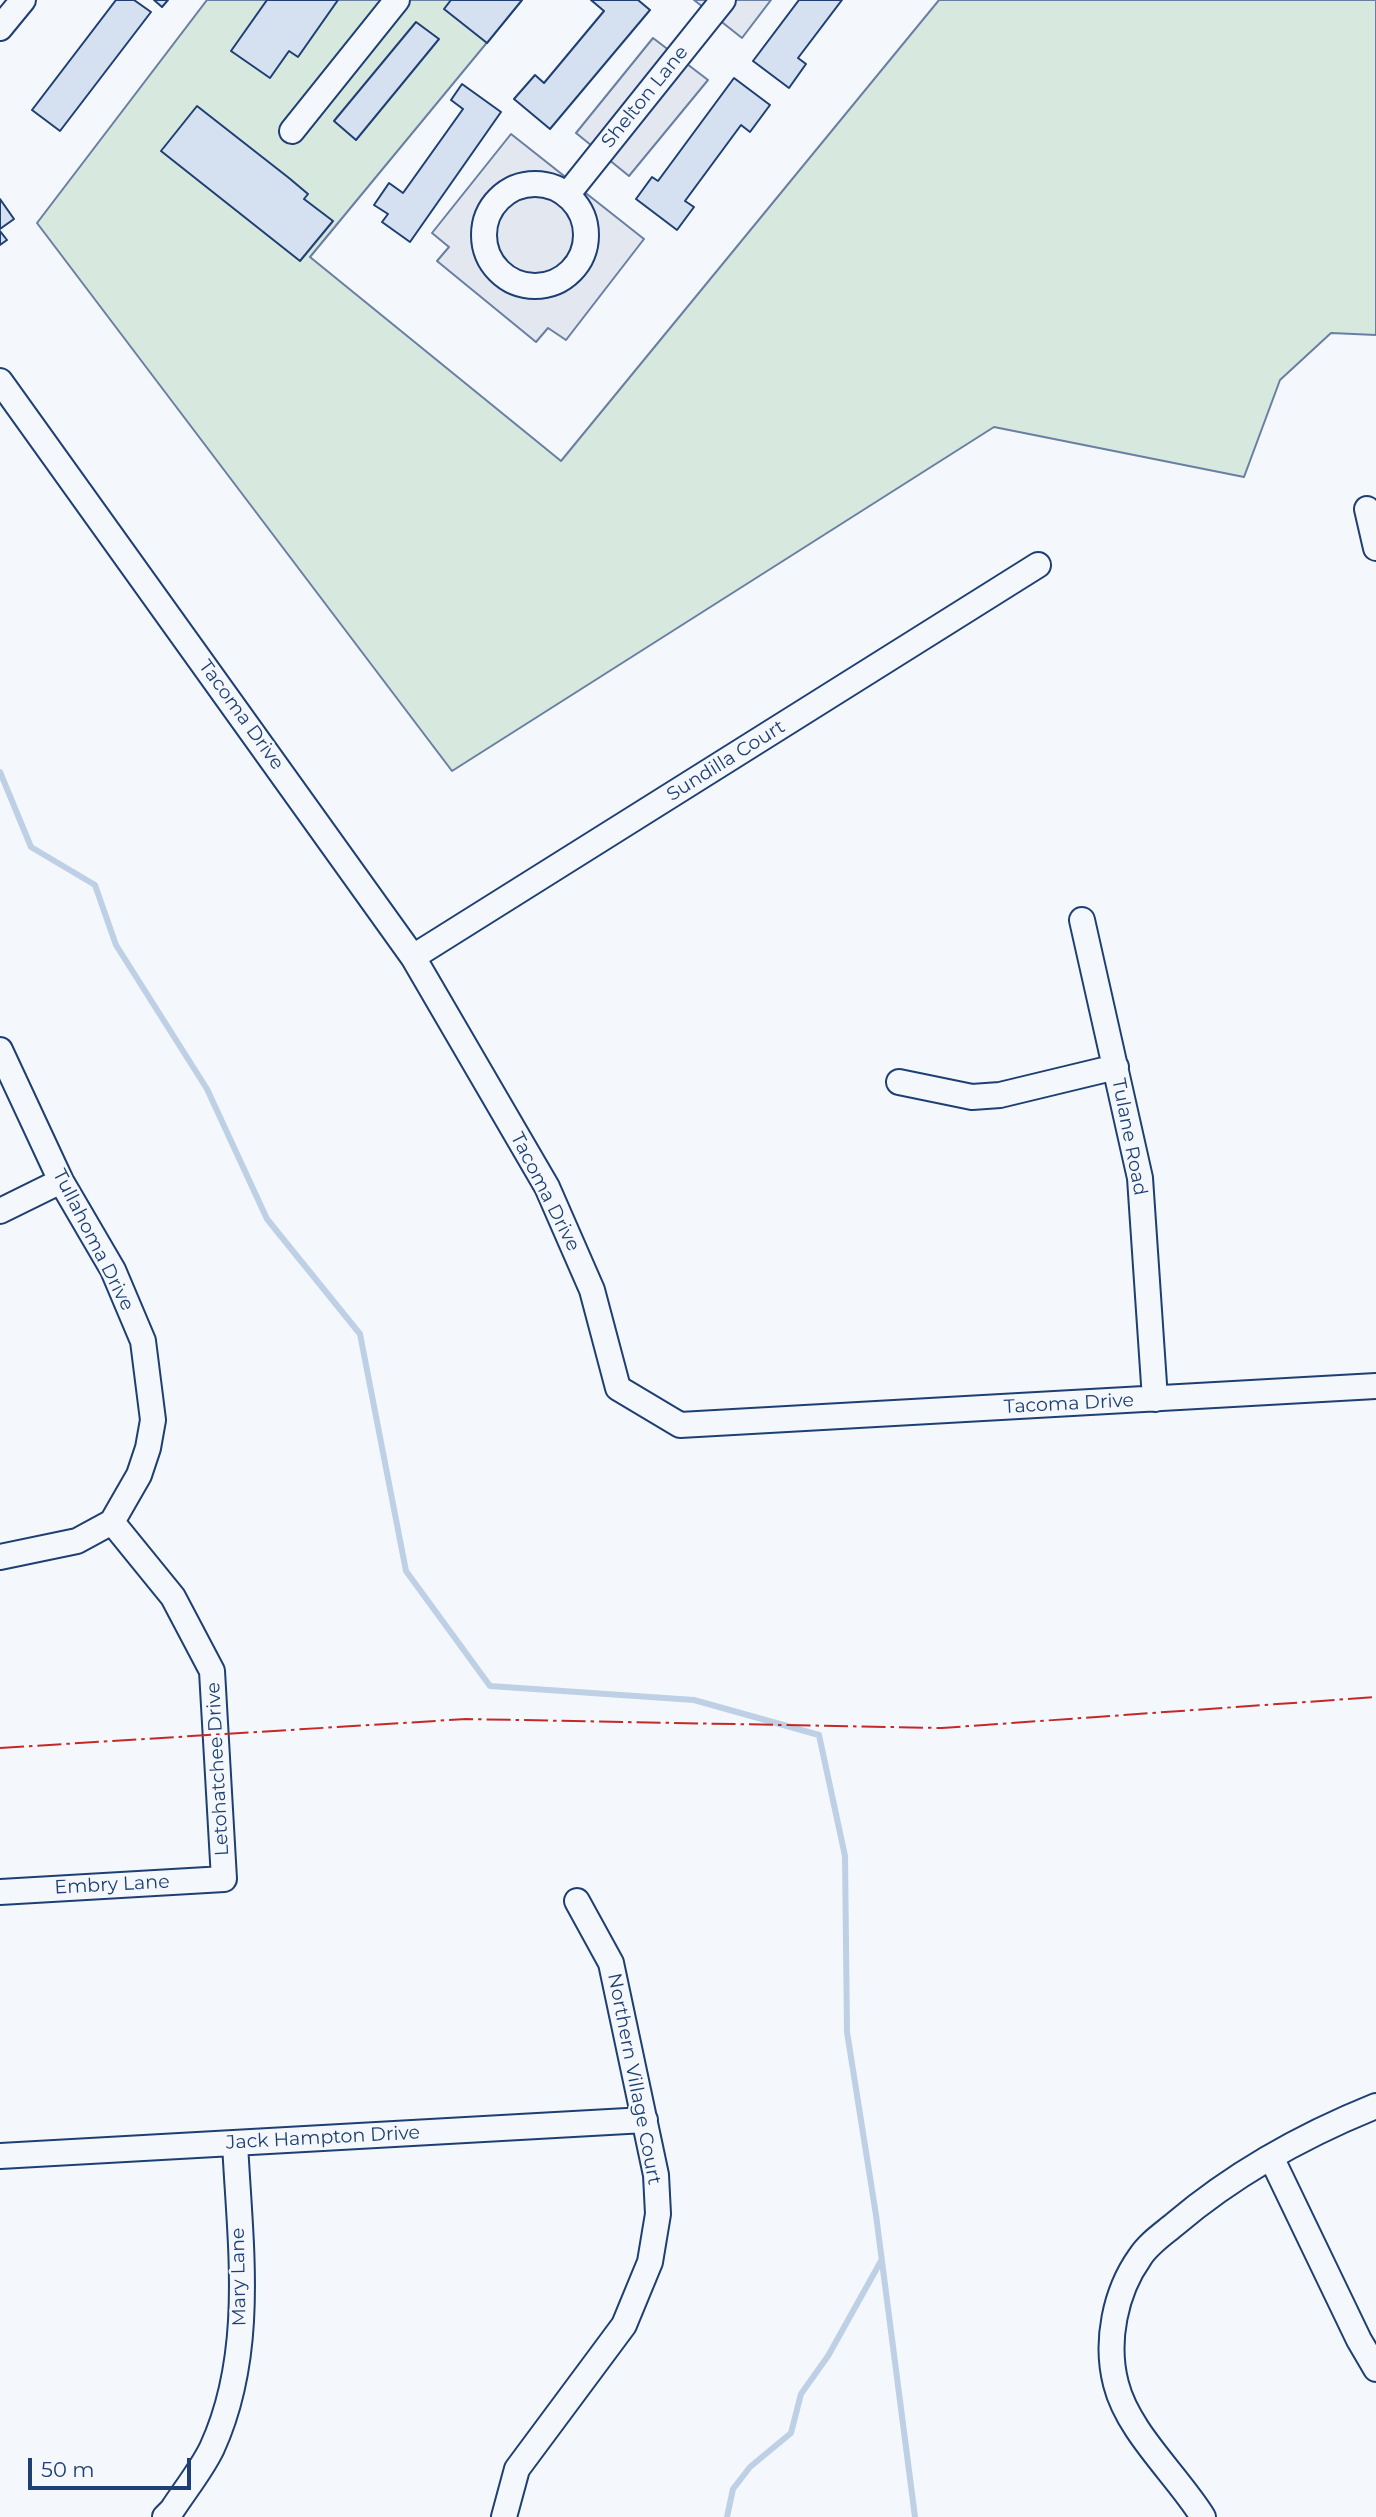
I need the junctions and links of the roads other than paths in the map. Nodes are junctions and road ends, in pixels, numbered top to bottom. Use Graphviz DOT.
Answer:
graph roads {
  1 [pos="23,0"];
  2 [pos="397,0"];
  3 [pos="723,0"];
  4 [pos="0,28"];
  5 [pos="292,131"];
  6 [pos="567,195"];
  7 [pos="0,381"];
  8 [pos="1367,509"];
  9 [pos="1376,548"];
  10 [pos="1038,565"];
  11 [pos="1082,920"];
  12 [pos="413,957"];
  13 [pos="0,1050"];
  14 [pos="1116,1067"];
  15 [pos="899,1082"];
  16 [pos="61,1181"];
  17 [pos="0,1211"];
  18 [pos="1376,1386"];
  19 [pos="1154,1399"];
  20 [pos="112,1522"];
  21 [pos="0,1557"];
  22 [pos="224,1879"];
  23 [pos="0,1892"];
  24 [pos="577,1901"];
  25 [pos="1376,2106"];
  26 [pos="645,2120"];
  27 [pos="235,2143"];
  28 [pos="0,2156"];
  29 [pos="1271,2157"];
  30 [pos="1376,2370"];
  31 [pos="164,2517"];
  32 [pos="504,2517"];
  33 [pos="1203,2517"];
  1 -- 4 [label="street"];
  2 -- 5 [label="street"];
  3 -- 6 [label="street, Shelton Lane"];
  6 -- 6 [label="street"];
  7 -- 12 [label="street, Tacoma Drive"];
  8 -- 9 [label="street"];
  10 -- 12 [label="street, Sundilla Court"];
  11 -- 14 [label="street, Tulane Road"];
  12 -- 19 [label="street, Tacoma Drive"];
  13 -- 16 [label="street, Tullahoma Drive"];
  14 -- 15 [label="street"];
  14 -- 19 [label="street, Tulane Road"];
  16 -- 17 [label="street"];
  16 -- 20 [label="street, Tullahoma Drive"];
  18 -- 19 [label="street, Tacoma Drive"];
  20 -- 21 [label="street"];
  20 -- 22 [label="street, Letohatchee Drive"];
  22 -- 23 [label="street, Embry Lane"];
  24 -- 26 [label="street, Northern Village Court"];
  25 -- 29 [label="street"];
  26 -- 27 [label="street, Jack Hampton Drive"];
  26 -- 32 [label="street, Northern Village Court"];
  27 -- 28 [label="street, Jack Hampton Drive"];
  27 -- 31 [label="street, Mary Lane"];
  29 -- 30 [label="street"];
  29 -- 33 [label="street"];
}
